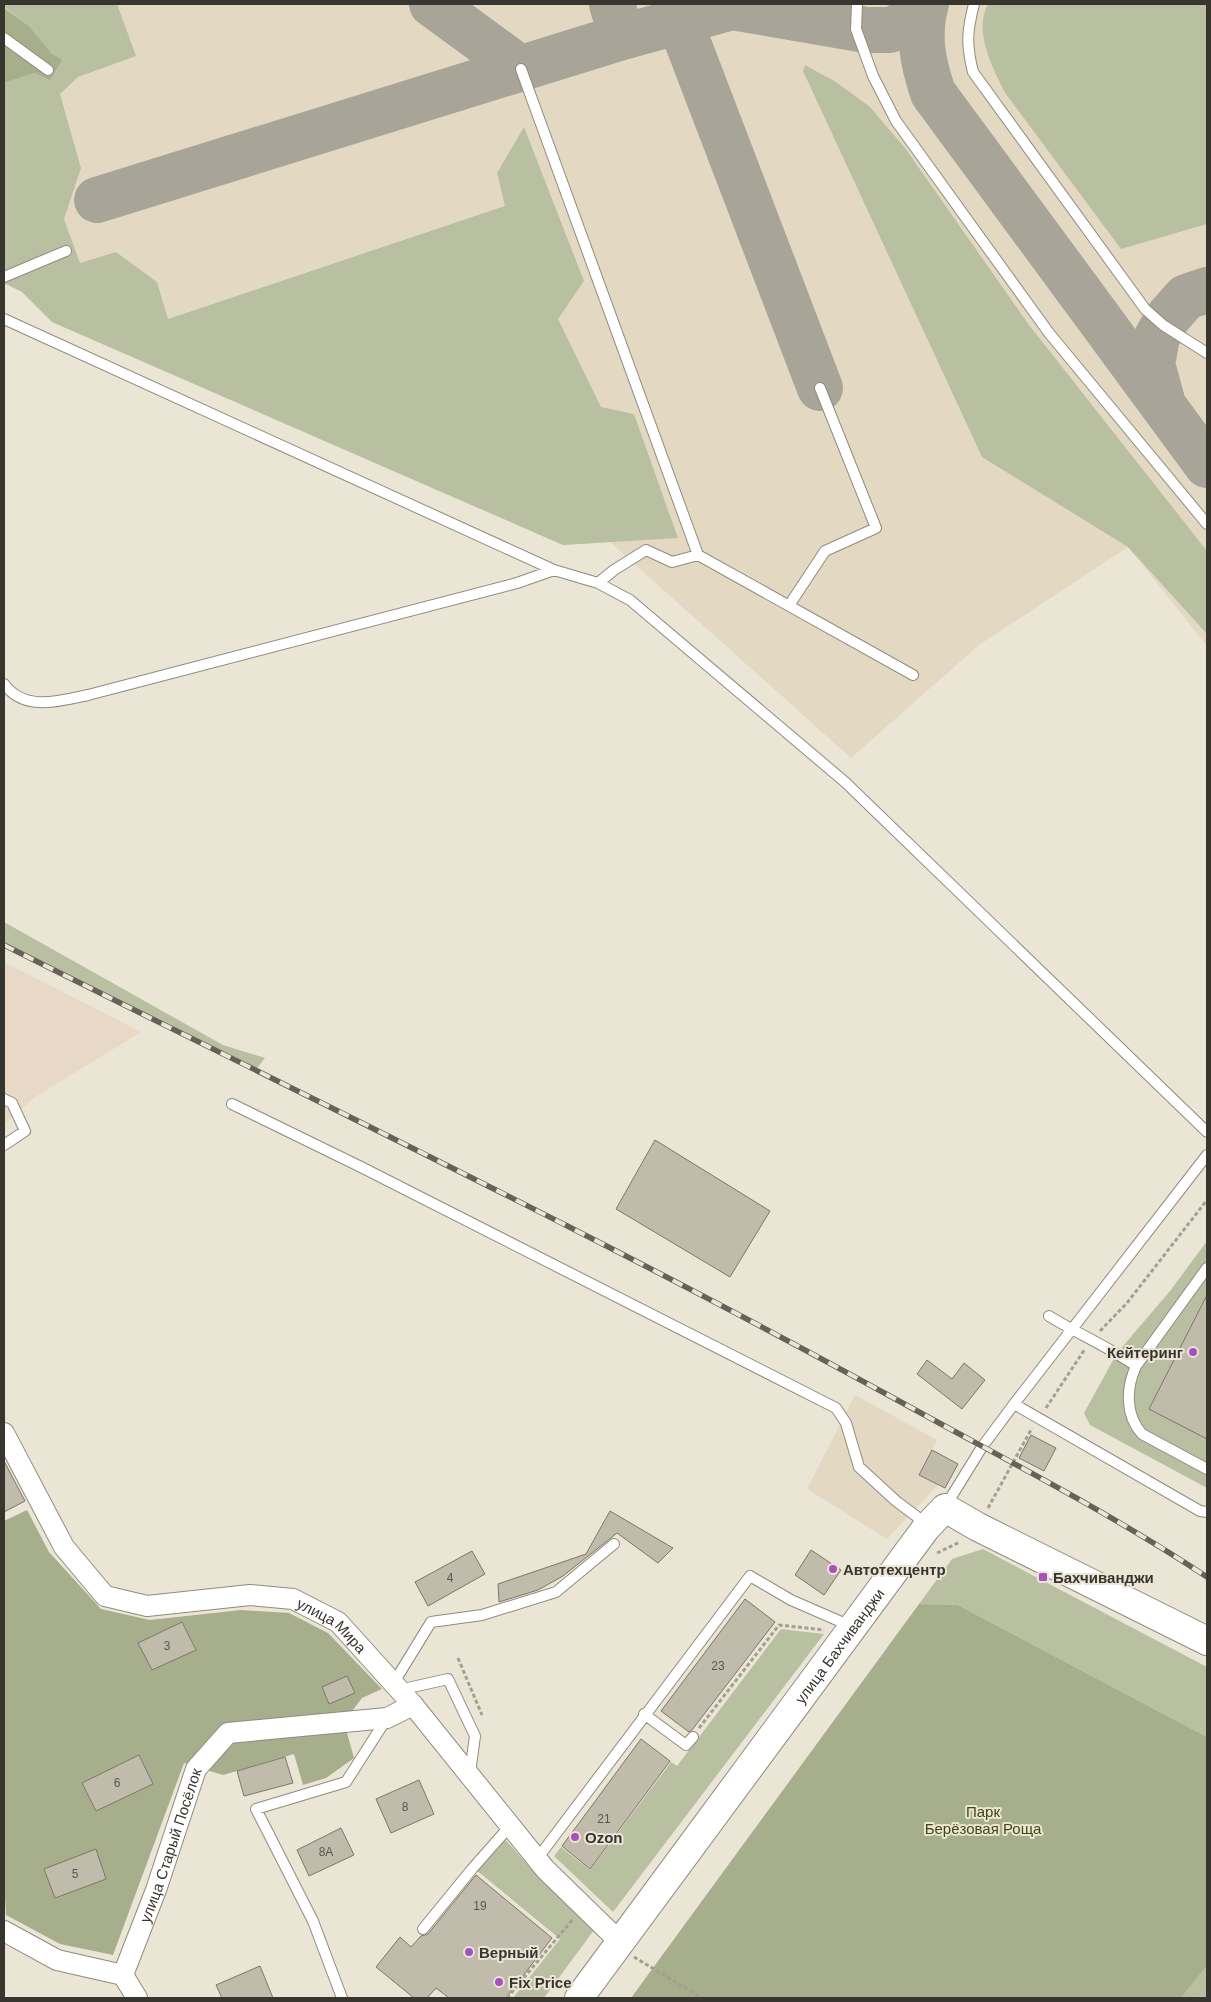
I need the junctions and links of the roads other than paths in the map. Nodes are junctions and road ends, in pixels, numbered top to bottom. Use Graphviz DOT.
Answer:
graph roads {
  1 [pos="857,4"];
  2 [pos="974,4"];
  3 [pos="4,38"];
  4 [pos="521,68"];
  5 [pos="48,70"];
  6 [pos="66,251"];
  7 [pos="4,277"];
  8 [pos="4,320"];
  9 [pos="1207,353"];
  10 [pos="820,388"];
  11 [pos="1207,524"];
  12 [pos="698,555"];
  13 [pos="554,570"];
  14 [pos="598,583"];
  15 [pos="790,604"];
  16 [pos="913,675"];
  17 [pos="4,684"];
  18 [pos="4,1099"];
  19 [pos="232,1104"];
  20 [pos="1207,1132"];
  21 [pos="4,1145"];
  22 [pos="1207,1156"];
  23 [pos="1207,1268"];
  24 [pos="1050,1316"];
  25 [pos="1072,1331"];
  26 [pos="1136,1366"];
  27 [pos="1014,1404"];
  28 [pos="4,1433"];
  29 [pos="1207,1469"];
  30 [pos="945,1508"];
  31 [pos="1207,1512"];
  32 [pos="926,1528"];
  33 [pos="614,1544"];
  34 [pos="843,1629"];
  35 [pos="1207,1641"];
  36 [pos="396,1687"];
  37 [pos="413,1705"];
  38 [pos="644,1714"];
  39 [pos="387,1718"];
  40 [pos="693,1737"];
  41 [pos="469,1776"];
  42 [pos="510,1826"];
  43 [pos="537,1858"];
  44 [pos="423,1929"];
  45 [pos="4,1930"];
  46 [pos="630,1953"];
  47 [pos="123,1975"];
  48 [pos="137,1998"];
  49 [pos="342,1998"];
  50 [pos="579,1998"];
  1 -- 11 [label="lane"];
  2 -- 9 [label="lane"];
  3 -- 5 [label="lane"];
  4 -- 12 [label="lane"];
  6 -- 7 [label="lane"];
  8 -- 13 [label="lane"];
  10 -- 15 [label="lane"];
  12 -- 14 [label="lane"];
  12 -- 15 [label="lane"];
  13 -- 14 [label="lane"];
  13 -- 17 [label="lane"];
  14 -- 20 [label="lane"];
  15 -- 16 [label="lane"];
  18 -- 21 [label="lane"];
  19 -- 32 [label="lane"];
  22 -- 25 [label="lane"];
  23 -- 26 [label="lane"];
  24 -- 25 [label="lane"];
  25 -- 26 [label="lane"];
  25 -- 27 [label="lane"];
  26 -- 29 [label="lane"];
  27 -- 30 [label="lane"];
  27 -- 31 [label="lane"];
  28 -- 36 [label="street, улица Мира"];
  30 -- 32 [label="main road, улица Бахчиванджи"];
  30 -- 35 [label="main road"];
  32 -- 34 [label="main road, улица Бахчиванджи"];
  33 -- 36 [label="lane"];
  34 -- 38 [label="lane"];
  34 -- 46 [label="main road, улица Бахчиванджи"];
  36 -- 37 [label="street, улица Мира"];
  36 -- 41 [label="lane"];
  37 -- 39 [label="street, улица Старый Посёлок"];
  37 -- 41 [label="street, улица Мира"];
  38 -- 40 [label="lane"];
  38 -- 43 [label="lane"];
  39 -- 47 [label="street, улица Старый Посёлок"];
  39 -- 49 [label="lane"];
  41 -- 42 [label="street, улица Мира"];
  42 -- 43 [label="street, улица Мира"];
  42 -- 44 [label="lane"];
  43 -- 46 [label="street, улица Мира"];
  45 -- 47 [label="street"];
  46 -- 50 [label="main road, улица Бахчиванджи"];
  47 -- 48 [label="street"];
}
